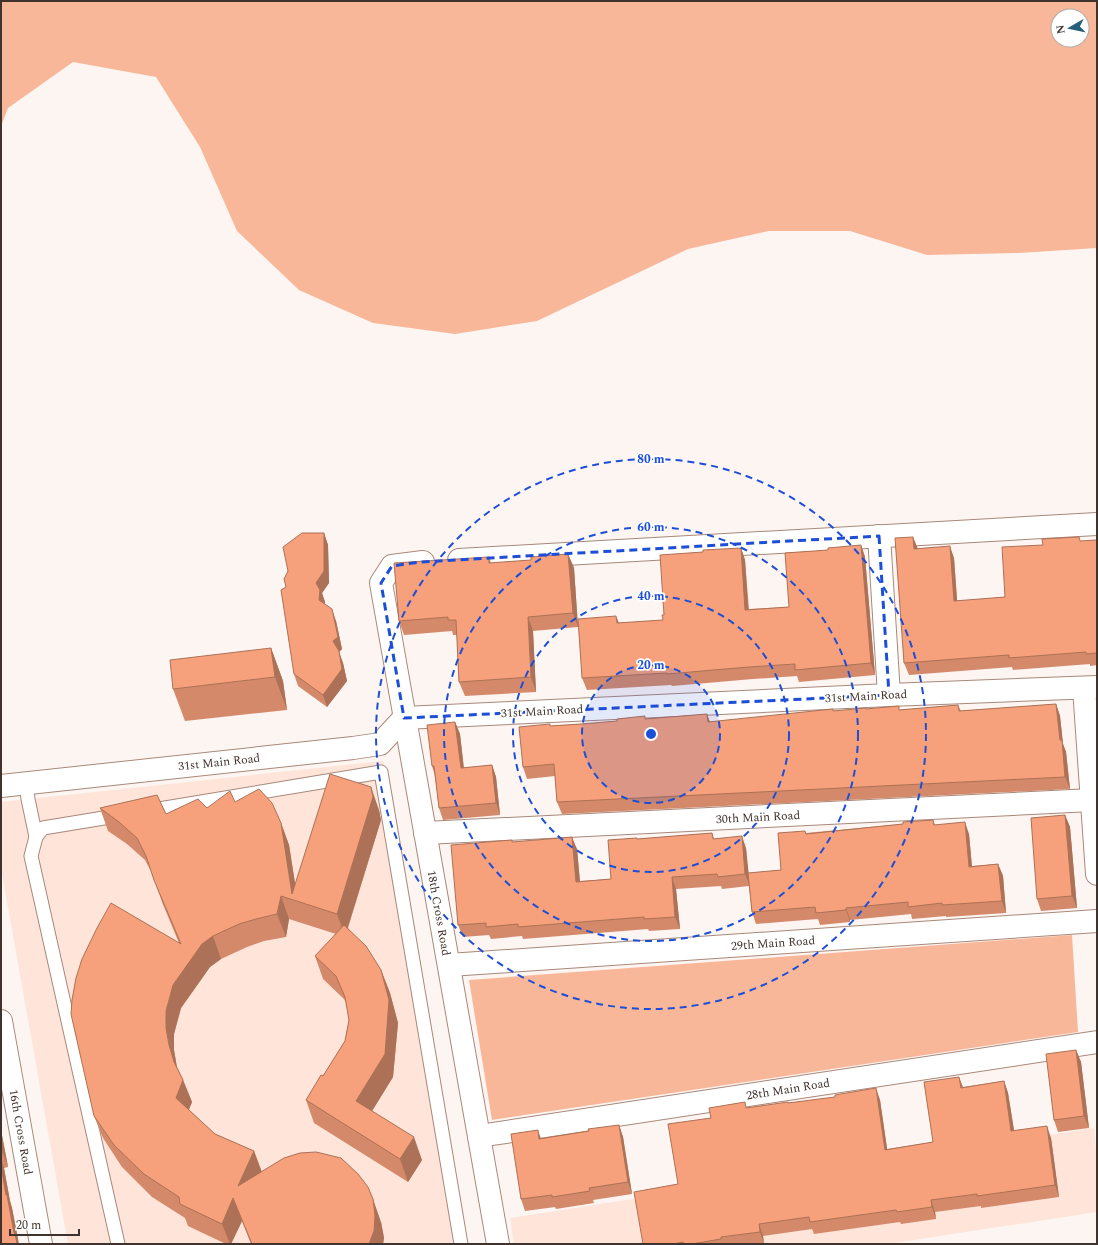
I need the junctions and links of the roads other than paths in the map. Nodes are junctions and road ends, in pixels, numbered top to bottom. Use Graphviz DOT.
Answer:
graph roads {
  1 [pos="1097,524"];
  2 [pos="879,536"];
  3 [pos="1091,687"];
  4 [pos="889,695"];
  5 [pos="404,718"];
  6 [pos="26,783"];
  7 [pos="1,786"];
  8 [pos="1092,800"];
  9 [pos="425,833"];
  10 [pos="36,837"];
  11 [pos="1097,874"];
  12 [pos="1097,921"];
  13 [pos="449,965"];
  14 [pos="1,1021"];
  15 [pos="1097,1042"];
  16 [pos="479,1136"];
  17 [pos="41,1244"];
  18 [pos="118,1244"];
  19 [pos="461,1244"];
  20 [pos="498,1244"];
  1 -- 2 [label="street"];
  2 -- 4 [label="street"];
  2 -- 5 [label="street, 18th Cross Road"];
  3 -- 4 [label="street, 31st Main Road"];
  3 -- 8 [label="street"];
  4 -- 5 [label="street, 31st Main Road"];
  5 -- 6 [label="street, 31st Main Road"];
  5 -- 9 [label="street, 18th Cross Road"];
  6 -- 7 [label="street, 31st Main Road"];
  6 -- 10 [label="lane"];
  8 -- 9 [label="street, 30th Main Road"];
  8 -- 11 [label="street"];
  9 -- 13 [label="street, 18th Cross Road"];
  10 -- 18 [label="lane"];
  10 -- 19 [label="lane"];
  12 -- 13 [label="street, 29th Main Road"];
  13 -- 16 [label="street, 18th Cross Road"];
  14 -- 17 [label="street, 16th Cross Road"];
  15 -- 16 [label="street, 28th Main Road"];
  16 -- 20 [label="street, 18th Cross Road"];
}
